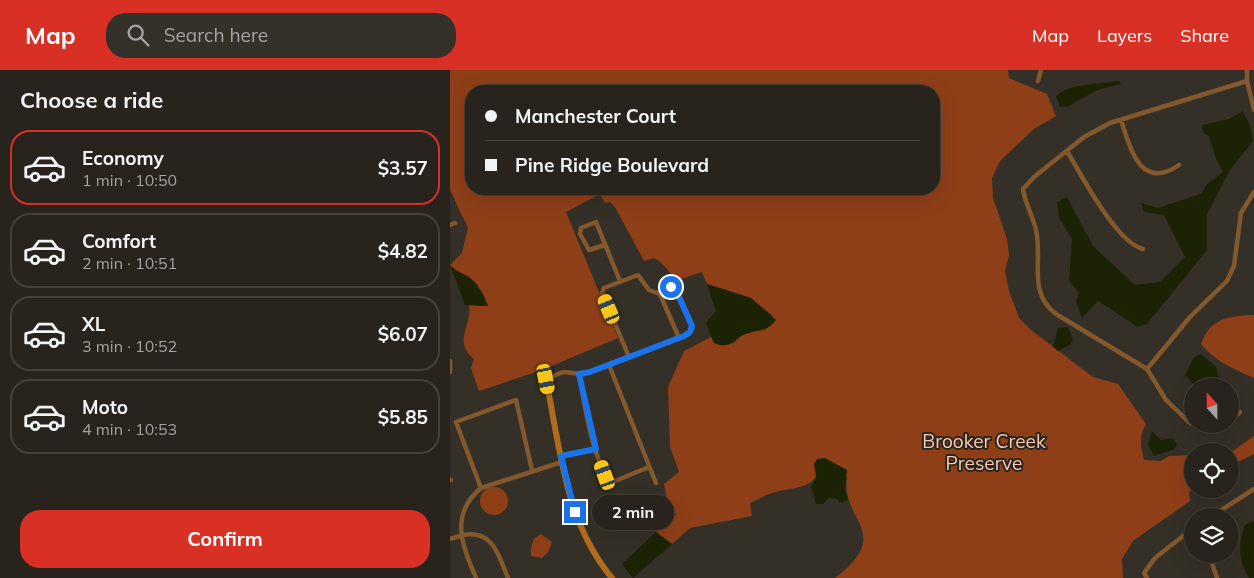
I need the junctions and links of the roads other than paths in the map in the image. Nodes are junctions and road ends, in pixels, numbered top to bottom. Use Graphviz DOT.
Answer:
graph roads {
  1 [pos="1041,70"];
  2 [pos="1247,70"];
  3 [pos="1038,81"];
  4 [pos="1247,81"];
  5 [pos="1254,110"];
  6 [pos="1121,120"];
  7 [pos="1066,152"];
  8 [pos="1178,165"];
  9 [pos="1254,192"];
  10 [pos="456,223"];
  11 [pos="450,225"];
  12 [pos="605,244"];
  13 [pos="1143,249"];
  14 [pos="620,282"];
  15 [pos="658,292"];
  16 [pos="679,338"];
  17 [pos="629,357"];
  18 [pos="450,361"];
  19 [pos="608,365"];
  20 [pos="1147,369"];
  21 [pos="451,371"];
  22 [pos="579,374"];
  23 [pos="546,379"];
  24 [pos="1184,417"];
  25 [pos="596,449"];
  26 [pos="562,459"];
  27 [pos="649,467"];
  28 [pos="532,470"];
  29 [pos="656,483"];
  30 [pos="481,488"];
  31 [pos="1254,489"];
  32 [pos="1224,508"];
  33 [pos="458,536"];
  34 [pos="1184,536"];
  35 [pos="450,539"];
  36 [pos="1212,563"];
  37 [pos="476,578"];
  38 [pos="508,578"];
  39 [pos="612,578"];
  40 [pos="1147,578"];
  41 [pos="1217,578"];
  1 -- 3 [label="street"];
  2 -- 4 [label="street"];
  4 -- 5 [label="street"];
  4 -- 6 [label="street"];
  6 -- 7 [label="street"];
  6 -- 8 [label="street"];
  7 -- 13 [label="street"];
  7 -- 20 [label="street"];
  9 -- 20 [label="street"];
  10 -- 11 [label="street"];
  12 -- 12 [label="street"];
  12 -- 14 [label="street"];
  14 -- 15 [label="street"];
  14 -- 17 [label="street"];
  15 -- 16 [label="street"];
  15 -- 16 [label="street"];
  16 -- 17 [label="street"];
  17 -- 19 [label="street"];
  18 -- 21 [label="street"];
  19 -- 22 [label="street"];
  19 -- 27 [label="street"];
  20 -- 24 [label="street"];
  22 -- 23 [label="street"];
  22 -- 25 [label="street"];
  23 -- 26 [label="street"];
  25 -- 26 [label="street"];
  25 -- 27 [label="street"];
  26 -- 28 [label="street"];
  26 -- 39 [label="street"];
  27 -- 29 [label="street"];
  28 -- 30 [label="street"];
  28 -- 30 [label="street"];
  30 -- 33 [label="street"];
  31 -- 32 [label="street"];
  33 -- 35 [label="street"];
  33 -- 37 [label="street"];
  33 -- 38 [label="street"];
  34 -- 40 [label="street"];
  36 -- 41 [label="street"];
}
